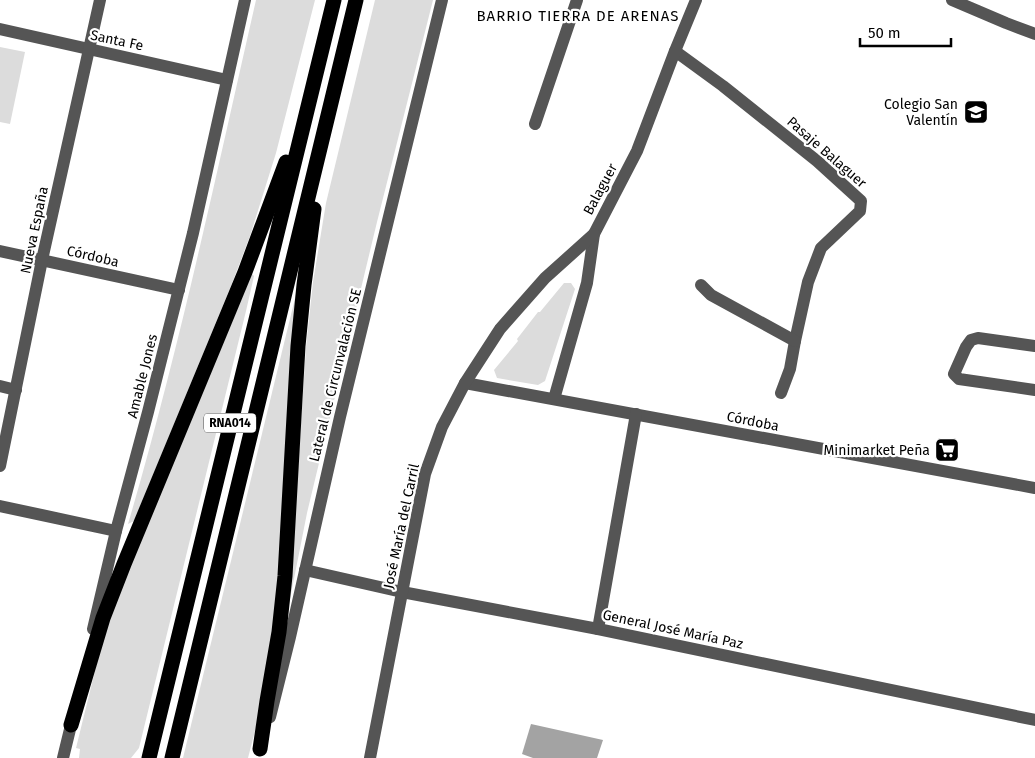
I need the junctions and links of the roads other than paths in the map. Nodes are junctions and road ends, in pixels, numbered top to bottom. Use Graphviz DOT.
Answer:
graph roads {
  1 [pos="100,0"];
  2 [pos="245,0"];
  3 [pos="333,0"];
  4 [pos="356,0"];
  5 [pos="442,0"];
  6 [pos="577,0"];
  7 [pos="696,0"];
  8 [pos="952,0"];
  9 [pos="0,30"];
  10 [pos="1035,34"];
  11 [pos="89,49"];
  12 [pos="675,51"];
  13 [pos="227,80"];
  14 [pos="311,95"];
  15 [pos="535,124"];
  16 [pos="325,128"];
  17 [pos="594,234"];
  18 [pos="0,251"];
  19 [pos="42,260"];
  20 [pos="701,285"];
  21 [pos="178,290"];
  22 [pos="795,341"];
  23 [pos="1035,346"];
  24 [pos="465,383"];
  25 [pos="0,386"];
  26 [pos="16,390"];
  27 [pos="1035,390"];
  28 [pos="780,393"];
  29 [pos="554,399"];
  30 [pos="636,414"];
  31 [pos="0,466"];
  32 [pos="1035,488"];
  33 [pos="0,506"];
  34 [pos="116,531"];
  35 [pos="305,570"];
  36 [pos="402,592"];
  37 [pos="598,628"];
  38 [pos="1035,720"];
  39 [pos="72,725"];
  40 [pos="150,754"];
  41 [pos="259,754"];
  42 [pos="172,757"];
  43 [pos="63,758"];
  44 [pos="370,758"];
  1 -- 11 [label="street, Nueva España"];
  2 -- 13 [label="street, Amable Jones"];
  3 -- 14 [label="highway, RNA014"];
  4 -- 16 [label="highway, RNA014"];
  5 -- 35 [label="street, Lateral de Circunvalación SE"];
  6 -- 15 [label="street"];
  7 -- 12 [label="street, Balaguer"];
  8 -- 10 [label="street"];
  9 -- 11 [label="street, Santa Fe"];
  11 -- 13 [label="street, Santa Fe"];
  11 -- 19 [label="street, Nueva España"];
  12 -- 17 [label="street, Balaguer"];
  12 -- 22 [label="street, Pasaje Balaguer"];
  13 -- 21 [label="street, Amable Jones"];
  14 -- 39 [label="highway"];
  14 -- 40 [label="highway, RNA014"];
  16 -- 41 [label="highway"];
  16 -- 42 [label="highway, RNA014"];
  17 -- 24 [label="street, José María del Carril"];
  17 -- 29 [label="street, Balaguer"];
  18 -- 19 [label="street, Córdoba"];
  19 -- 21 [label="street, Córdoba"];
  19 -- 26 [label="street, Nueva España"];
  20 -- 22 [label="street"];
  21 -- 34 [label="street, Amable Jones"];
  22 -- 28 [label="street, Pasaje Balaguer"];
  23 -- 27 [label="street"];
  24 -- 29 [label="street, Córdoba"];
  24 -- 36 [label="street, José María del Carril"];
  25 -- 26 [label="street"];
  26 -- 31 [label="street, Nueva España"];
  29 -- 30 [label="street, Córdoba"];
  30 -- 32 [label="street, Córdoba"];
  30 -- 37 [label="street"];
  33 -- 34 [label="street"];
  34 -- 39 [label="street, Amable Jones"];
  35 -- 36 [label="street, General José María Paz"];
  35 -- 41 [label="street, Lateral de Circunvalación SE"];
  36 -- 37 [label="street, General José María Paz"];
  36 -- 44 [label="street, José María del Carril"];
  37 -- 38 [label="street, General José María Paz"];
  39 -- 43 [label="street, Amable Jones"];
}
